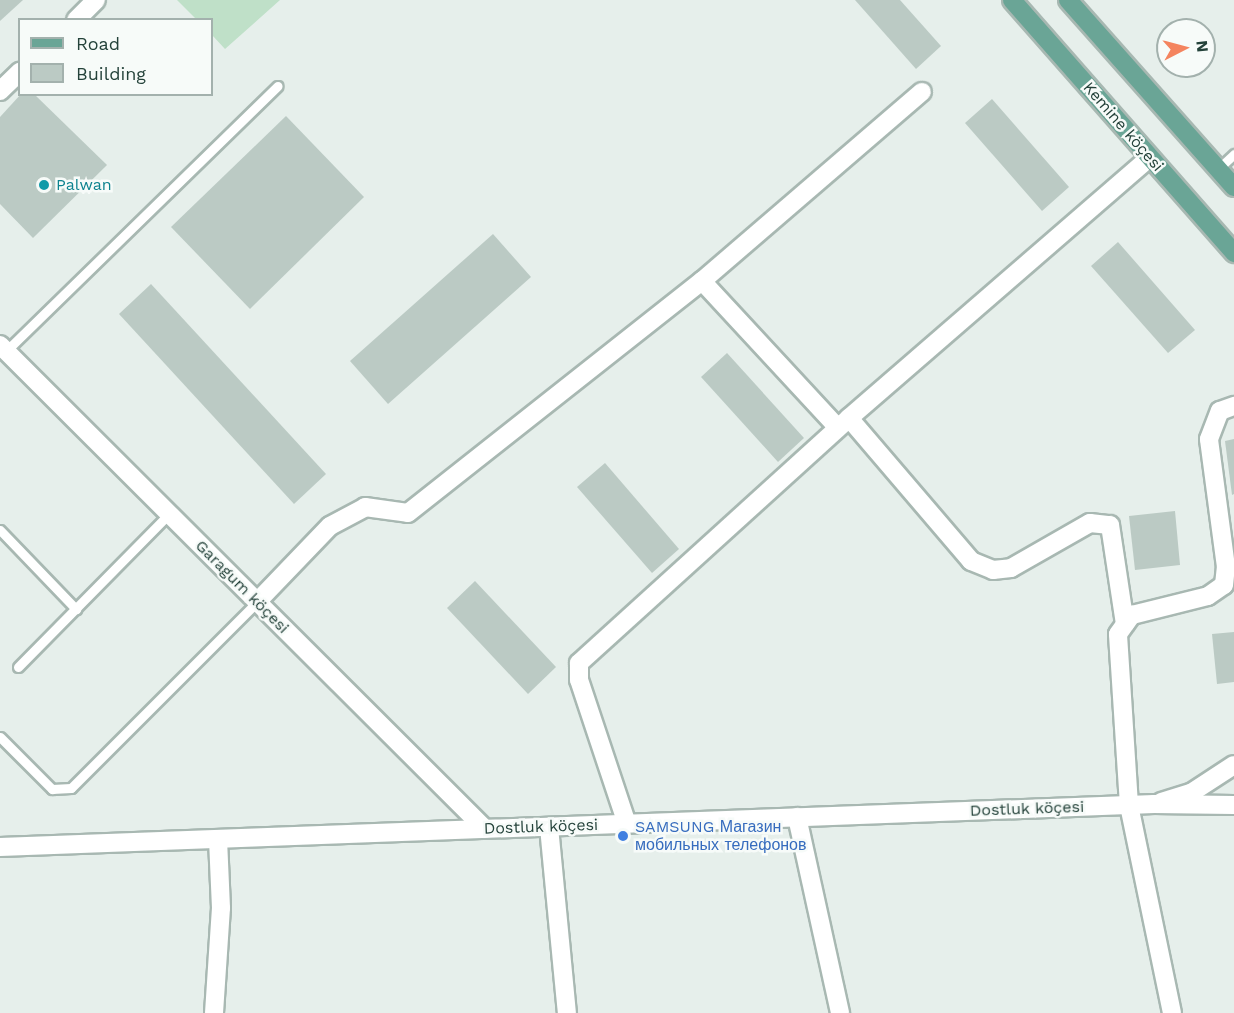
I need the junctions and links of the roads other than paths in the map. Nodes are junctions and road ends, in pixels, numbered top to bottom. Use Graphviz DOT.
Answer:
graph roads {
  1 [pos="96,0"];
  2 [pos="1012,0"];
  3 [pos="1068,0"];
  4 [pos="78,18"];
  5 [pos="18,74"];
  6 [pos="278,86"];
  7 [pos="0,91"];
  8 [pos="922,92"];
  9 [pos="1234,154"];
  10 [pos="1150,157"];
  11 [pos="1218,169"];
  12 [pos="1234,187"];
  13 [pos="1234,253"];
  14 [pos="702,281"];
  15 [pos="4,347"];
  16 [pos="1234,406"];
  17 [pos="843,423"];
  18 [pos="169,514"];
  19 [pos="0,530"];
  20 [pos="257,602"];
  21 [pos="76,609"];
  22 [pos="1125,624"];
  23 [pos="18,668"];
  24 [pos="0,737"];
  25 [pos="1234,765"];
  26 [pos="1154,804"];
  27 [pos="1129,805"];
  28 [pos="1234,805"];
  29 [pos="797,817"];
  30 [pos="627,824"];
  31 [pos="549,826"];
  32 [pos="485,829"];
  33 [pos="218,839"];
  34 [pos="0,847"];
  35 [pos="214,1013"];
  36 [pos="567,1013"];
  37 [pos="840,1013"];
  38 [pos="1172,1013"];
  1 -- 4 [label="street"];
  2 -- 10 [label="main road, Kemine köçesi"];
  3 -- 11 [label="main road"];
  5 -- 7 [label="street"];
  6 -- 15 [label="lane"];
  8 -- 14 [label="street"];
  9 -- 11 [label="lane"];
  10 -- 13 [label="main road, Kemine köçesi"];
  10 -- 17 [label="street"];
  11 -- 12 [label="main road"];
  14 -- 17 [label="street"];
  14 -- 20 [label="street"];
  15 -- 18 [label="street, Garagum köçesi"];
  16 -- 22 [label="street"];
  17 -- 22 [label="street"];
  17 -- 30 [label="street"];
  18 -- 20 [label="street, Garagum köçesi"];
  18 -- 21 [label="lane"];
  19 -- 21 [label="lane"];
  20 -- 24 [label="lane"];
  20 -- 32 [label="street, Garagum köçesi"];
  21 -- 23 [label="lane"];
  22 -- 27 [label="street"];
  25 -- 26 [label="street"];
  26 -- 27 [label="street, Dostluk köçesi"];
  26 -- 28 [label="street"];
  27 -- 29 [label="street, Dostluk köçesi"];
  27 -- 38 [label="street"];
  29 -- 30 [label="street, Dostluk köçesi"];
  29 -- 37 [label="street"];
  30 -- 31 [label="street, Dostluk köçesi"];
  31 -- 32 [label="street, Dostluk köçesi"];
  31 -- 36 [label="street"];
  32 -- 33 [label="street, Dostluk köçesi"];
  33 -- 34 [label="street, Dostluk köçesi"];
  33 -- 35 [label="street"];
}
